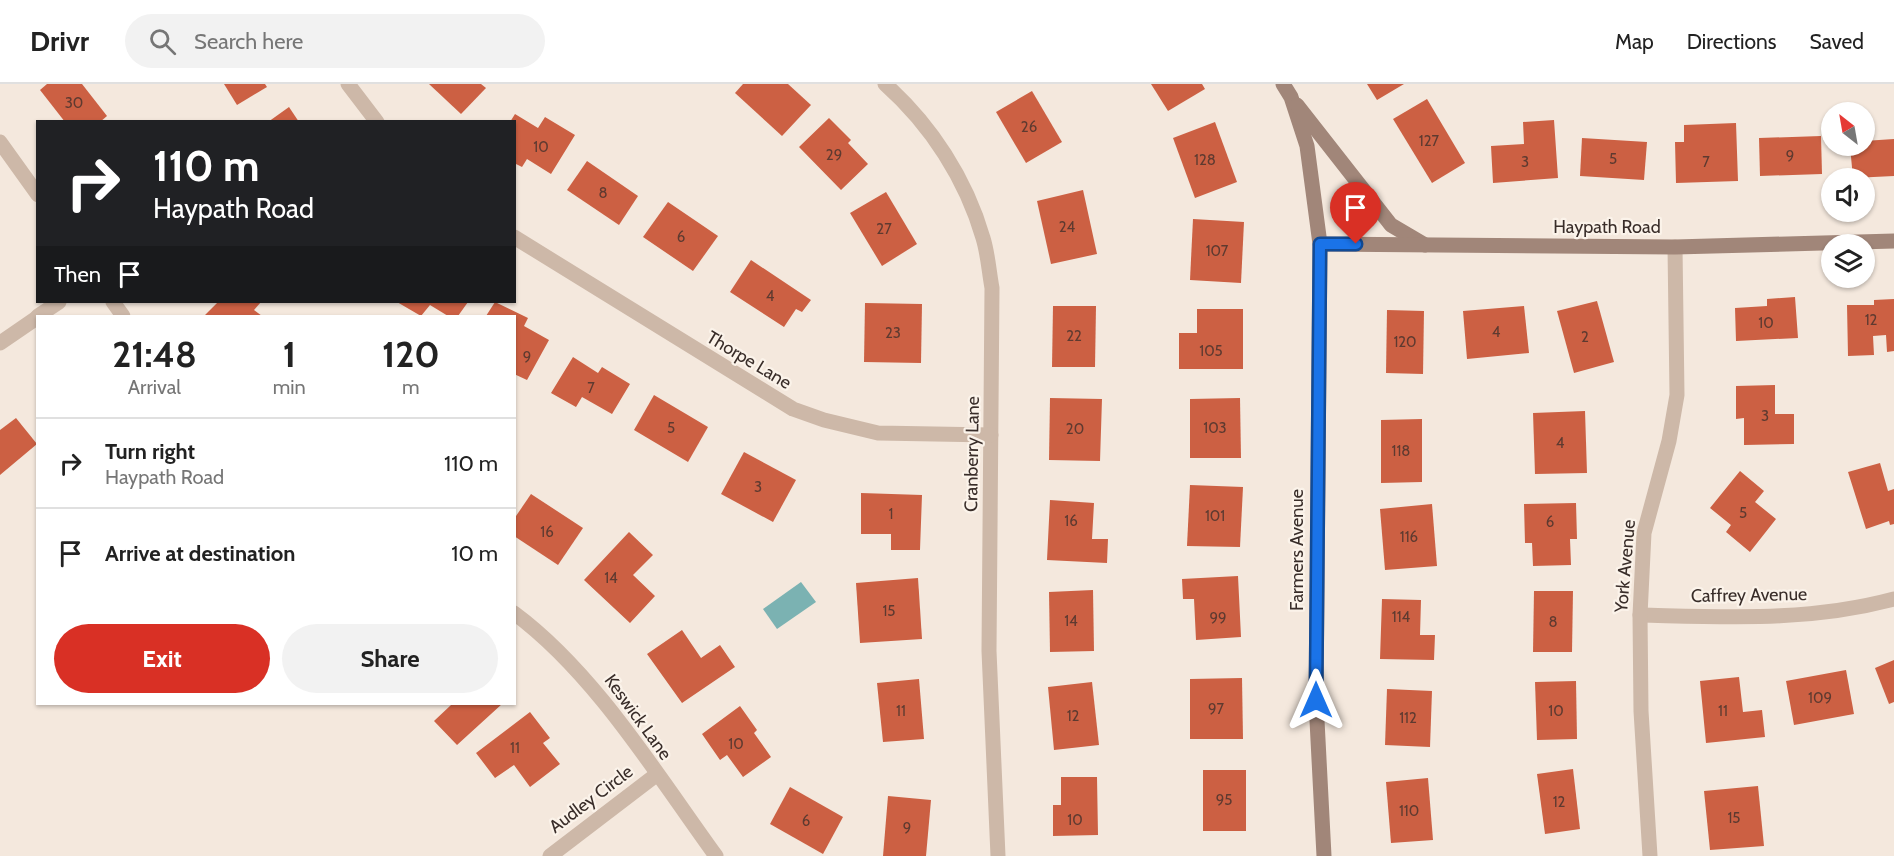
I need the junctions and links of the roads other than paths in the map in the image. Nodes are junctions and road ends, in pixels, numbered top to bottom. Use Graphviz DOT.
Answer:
graph roads {
  1 [pos="348,84"];
  2 [pos="885,84"];
  3 [pos="1287,91"];
  4 [pos="375,120"];
  5 [pos="0,142"];
  6 [pos="36,192"];
  7 [pos="516,238"];
  8 [pos="1894,241"];
  9 [pos="1320,244"];
  10 [pos="1425,245"];
  11 [pos="1675,247"];
  12 [pos="58,303"];
  13 [pos="41,315"];
  14 [pos="36,318"];
  15 [pos="0,343"];
  16 [pos="991,435"];
  17 [pos="1894,600"];
  18 [pos="516,615"];
  19 [pos="1640,615"];
  20 [pos="656,775"];
  21 [pos="549,856"];
  22 [pos="716,856"];
  23 [pos="998,856"];
  24 [pos="1324,856"];
  25 [pos="1650,856"];
  1 -- 4 [label="street"];
  2 -- 16 [label="street, Cranberry Lane"];
  3 -- 9 [label="street, Farmers Avenue"];
  3 -- 10 [label="street"];
  5 -- 6 [label="street"];
  7 -- 16 [label="street, Thorpe Lane"];
  8 -- 11 [label="street, Haypath Road"];
  9 -- 10 [label="street, Haypath Road"];
  9 -- 24 [label="street, Farmers Avenue"];
  10 -- 11 [label="street, Haypath Road"];
  11 -- 19 [label="street, York Avenue"];
  12 -- 13 [label="street"];
  14 -- 15 [label="street"];
  16 -- 23 [label="street, Cranberry Lane"];
  17 -- 19 [label="street, Caffrey Avenue"];
  18 -- 20 [label="street, Keswick Lane"];
  19 -- 25 [label="street, York Avenue"];
  20 -- 21 [label="street, Audley Circle"];
  20 -- 22 [label="street, Keswick Lane"];
}
